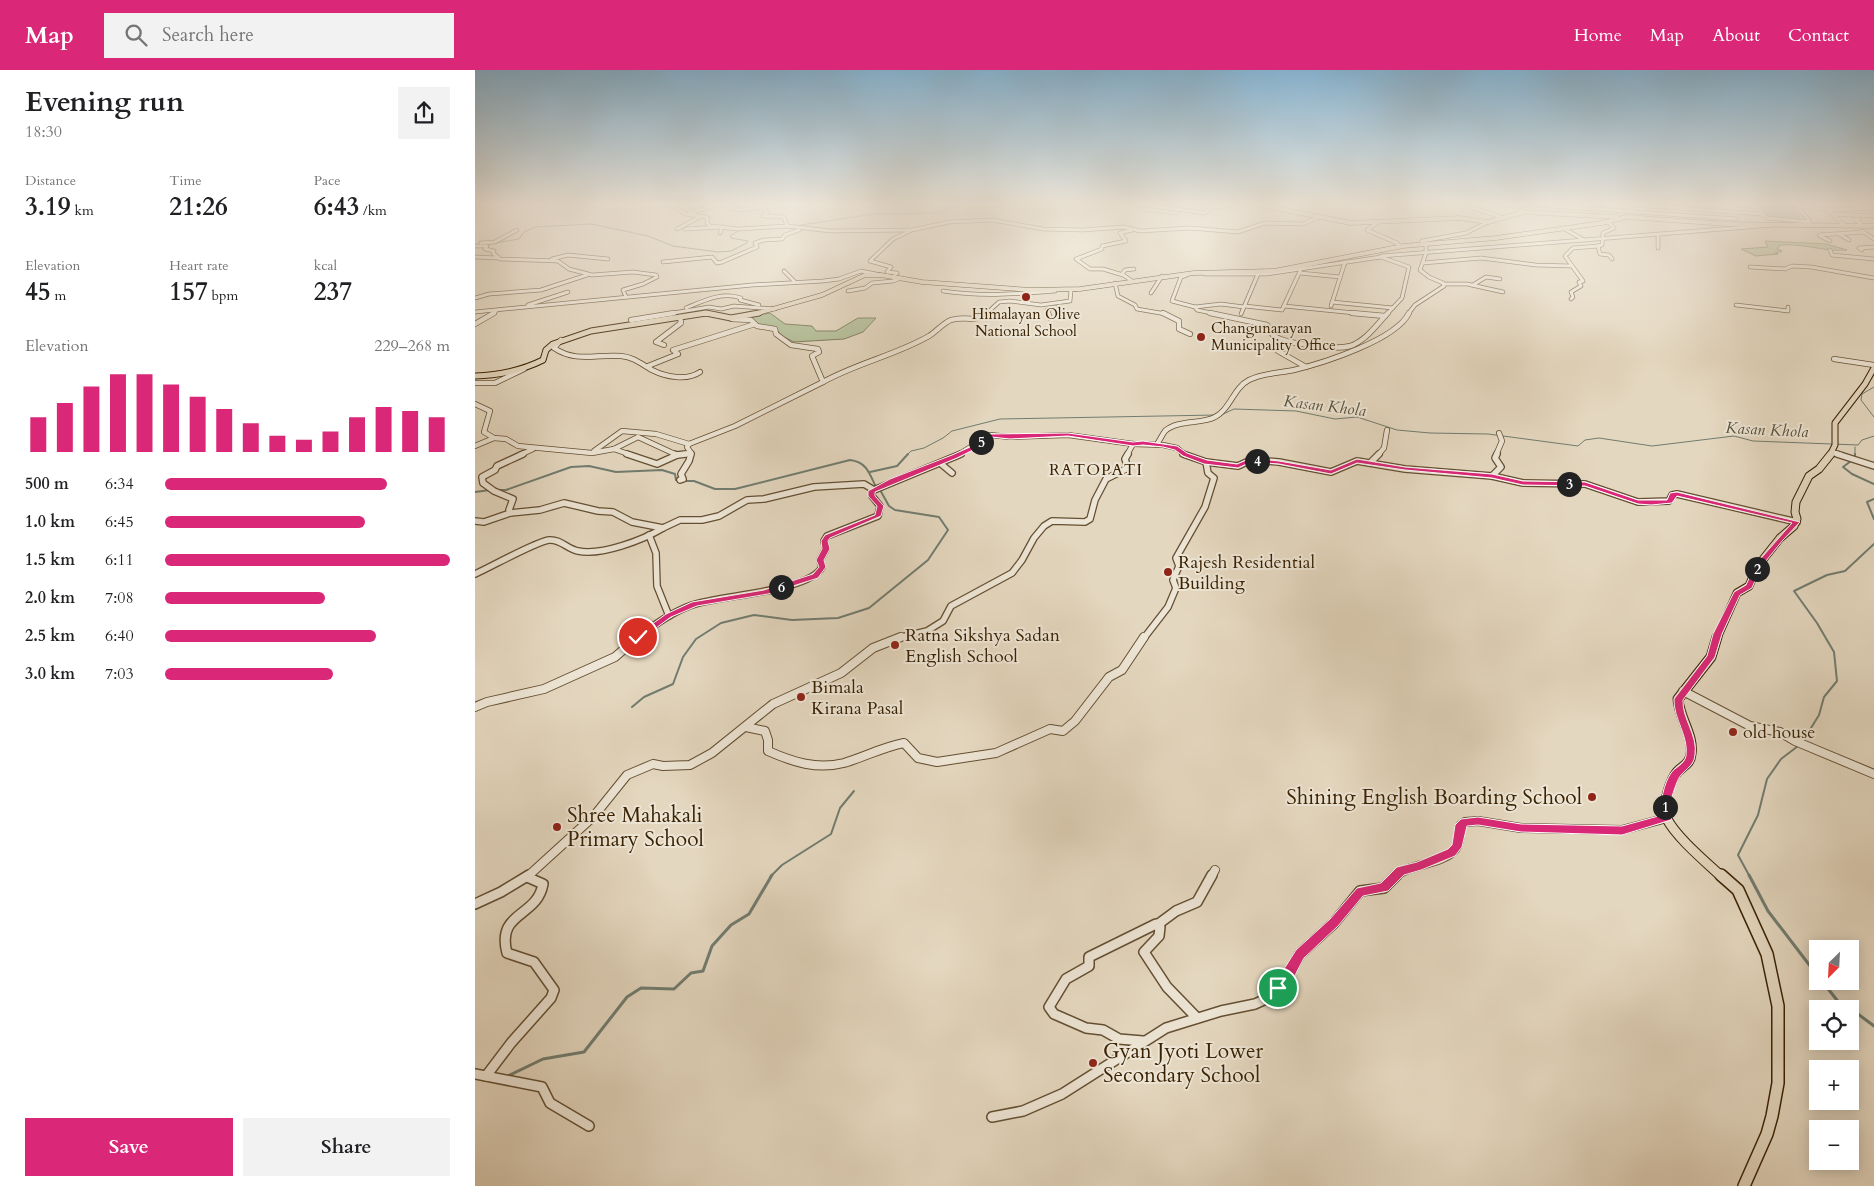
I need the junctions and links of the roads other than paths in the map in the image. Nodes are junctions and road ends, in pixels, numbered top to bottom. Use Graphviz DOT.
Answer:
graph roads {
  1 [pos="477,257"];
  2 [pos="559,257"];
  3 [pos="581,257"];
  4 [pos="702,257"];
  5 [pos="704,257"];
  6 [pos="733,257"];
  7 [pos="874,257"];
  8 [pos="1081,257"];
  9 [pos="1367,257"];
  10 [pos="1370,257"];
  11 [pos="1386,257"];
  12 [pos="1425,257"];
  13 [pos="1566,257"];
  14 [pos="1854,257"];
  15 [pos="498,258"];
  16 [pos="608,258"];
  17 [pos="1874,259"];
  18 [pos="546,260"];
  19 [pos="663,262"];
  20 [pos="1345,262"];
  21 [pos="1423,262"];
  22 [pos="1571,266"];
  23 [pos="1750,267"];
  24 [pos="1134,269"];
  25 [pos="784,271"];
  26 [pos="1300,271"];
  27 [pos="585,274"];
  28 [pos="881,274"];
  29 [pos="1258,274"];
  30 [pos="894,276"];
  31 [pos="1123,276"];
  32 [pos="1162,276"];
  33 [pos="1340,276"];
  34 [pos="901,278"];
  35 [pos="1500,278"];
  36 [pos="1874,278"];
  37 [pos="1132,281"];
  38 [pos="796,282"];
  39 [pos="1115,283"];
  40 [pos="1444,284"];
  41 [pos="1473,285"];
  42 [pos="1080,288"];
  43 [pos="1071,290"];
  44 [pos="848,291"];
  45 [pos="943,291"];
  46 [pos="567,292"];
  47 [pos="1503,292"];
  48 [pos="1151,294"];
  49 [pos="475,298"];
  50 [pos="626,298"];
  51 [pos="1571,299"];
  52 [pos="1071,300"];
  53 [pos="1332,302"];
  54 [pos="1736,305"];
  55 [pos="1245,306"];
  56 [pos="1284,306"];
  57 [pos="1195,307"];
  58 [pos="1788,307"];
  59 [pos="514,308"];
  60 [pos="778,308"];
  61 [pos="1393,308"];
  62 [pos="497,310"];
  63 [pos="1329,311"];
  64 [pos="475,312"];
  65 [pos="676,313"];
  66 [pos="1241,314"];
  67 [pos="1385,316"];
  68 [pos="680,317"];
  69 [pos="731,318"];
  70 [pos="1050,318"];
  71 [pos="631,320"];
  72 [pos="475,324"];
  73 [pos="755,324"];
  74 [pos="1190,334"];
  75 [pos="561,340"];
  76 [pos="664,345"];
  77 [pos="1278,351"];
  78 [pos="1834,359"];
  79 [pos="648,366"];
  80 [pos="1306,367"];
  81 [pos="524,369"];
  82 [pos="1873,370"];
  83 [pos="700,372"];
  84 [pos="475,376"];
  85 [pos="823,382"];
  86 [pos="475,383"];
  87 [pos="475,404"];
  88 [pos="1387,430"];
  89 [pos="1500,435"];
  90 [pos="494,438"];
  91 [pos="689,444"];
  92 [pos="1133,444"];
  93 [pos="1157,444"];
  94 [pos="475,446"];
  95 [pos="1834,446"];
  96 [pos="534,449"];
  97 [pos="614,449"];
  98 [pos="592,453"];
  99 [pos="691,453"];
  100 [pos="677,455"];
  101 [pos="1206,462"];
  102 [pos="940,463"];
  103 [pos="1370,463"];
  104 [pos="1874,466"];
  105 [pos="952,473"];
  106 [pos="1492,476"];
  107 [pos="680,480"];
  108 [pos="875,490"];
  109 [pos="510,513"];
  110 [pos="475,521"];
  111 [pos="1797,522"];
  112 [pos="663,528"];
  113 [pos="649,535"];
  114 [pos="475,574"];
  115 [pos="669,616"];
  116 [pos="1683,692"];
  117 [pos="475,707"];
  118 [pos="746,727"];
  119 [pos="1874,774"];
  120 [pos="1667,818"];
  121 [pos="1215,870"];
  122 [pos="527,877"];
  123 [pos="475,904"];
  124 [pos="1157,925"];
  125 [pos="1197,1018"];
  126 [pos="1143,1040"];
  127 [pos="475,1074"];
  128 [pos="486,1076"];
  129 [pos="992,1117"];
  130 [pos="589,1126"];
  131 [pos="1744,1186"];
  1 -- 15 [label="street"];
  2 -- 18 [label="street"];
  3 -- 16 [label="street"];
  4 -- 19 [label="street"];
  5 -- 6 [label="street"];
  7 -- 30 [label="street"];
  8 -- 31 [label="street"];
  9 -- 32 [label="main road"];
  10 -- 20 [label="street"];
  11 -- 61 [label="street"];
  12 -- 21 [label="street"];
  13 -- 22 [label="street"];
  14 -- 17 [label="street"];
  15 -- 18 [label="street"];
  18 -- 27 [label="street"];
  20 -- 26 [label="street"];
  20 -- 33 [label="street"];
  21 -- 22 [label="street"];
  21 -- 40 [label="street"];
  22 -- 51 [label="street"];
  23 -- 36 [label="street"];
  24 -- 31 [label="street"];
  25 -- 38 [label="street"];
  26 -- 29 [label="street"];
  26 -- 33 [label="street"];
  26 -- 56 [label="street"];
  27 -- 49 [label="street"];
  27 -- 50 [label="street"];
  28 -- 30 [label="main road"];
  28 -- 38 [label="street"];
  28 -- 60 [label="main road"];
  29 -- 55 [label="street"];
  29 -- 57 [label="street"];
  30 -- 34 [label="main road"];
  31 -- 37 [label="street"];
  32 -- 37 [label="main road"];
  32 -- 48 [label="street"];
  33 -- 53 [label="street"];
  34 -- 42 [label="main road"];
  34 -- 44 [label="street"];
  35 -- 41 [label="street"];
  37 -- 39 [label="main road"];
  38 -- 50 [label="street"];
  39 -- 42 [label="main road"];
  39 -- 74 [label="street"];
  40 -- 41 [label="street"];
  40 -- 80 [label="street"];
  41 -- 47 [label="street"];
  42 -- 43 [label="street"];
  43 -- 45 [label="street"];
  43 -- 52 [label="street"];
  46 -- 59 [label="street"];
  50 -- 59 [label="street"];
  52 -- 70 [label="street"];
  52 -- 85 [label="street"];
  53 -- 61 [label="street"];
  53 -- 63 [label="street"];
  54 -- 58 [label="street"];
  55 -- 56 [label="street"];
  55 -- 57 [label="street"];
  55 -- 66 [label="street"];
  56 -- 63 [label="street"];
  57 -- 67 [label="street"];
  59 -- 62 [label="street"];
  60 -- 65 [label="street"];
  60 -- 65 [label="street"];
  60 -- 69 [label="main road"];
  61 -- 67 [label="street"];
  62 -- 64 [label="street"];
  62 -- 72 [label="street"];
  63 -- 67 [label="street"];
  65 -- 71 [label="street"];
  68 -- 69 [label="main road"];
  68 -- 75 [label="main road"];
  68 -- 76 [label="street"];
  69 -- 73 [label="street"];
  73 -- 79 [label="street"];
  73 -- 85 [label="street"];
  75 -- 79 [label="street"];
  75 -- 81 [label="main road"];
  77 -- 80 [label="street"];
  78 -- 82 [label="street"];
  79 -- 83 [label="street"];
  80 -- 93 [label="street"];
  81 -- 84 [label="main road"];
  81 -- 86 [label="street"];
  82 -- 95 [label="main road"];
  85 -- 91 [label="street"];
  87 -- 90 [label="street"];
  88 -- 103 [label="street"];
  89 -- 106 [label="street"];
  90 -- 94 [label="street"];
  90 -- 96 [label="street"];
  91 -- 98 [label="street"];
  91 -- 99 [label="street"];
  92 -- 93 [label="street"];
  92 -- 102 [label="street"];
  92 -- 118 [label="street"];
  93 -- 101 [label="street"];
  95 -- 104 [label="street"];
  95 -- 111 [label="main road"];
  96 -- 98 [label="street"];
  96 -- 109 [label="street"];
  97 -- 98 [label="street"];
  97 -- 100 [label="street"];
  97 -- 100 [label="street"];
  99 -- 100 [label="street"];
  99 -- 107 [label="street"];
  101 -- 103 [label="street"];
  101 -- 118 [label="street"];
  102 -- 105 [label="street"];
  102 -- 108 [label="street"];
  103 -- 106 [label="street"];
  106 -- 111 [label="street"];
  108 -- 112 [label="street"];
  108 -- 115 [label="street"];
  109 -- 110 [label="street"];
  109 -- 112 [label="street"];
  111 -- 116 [label="main road"];
  112 -- 113 [label="street"];
  113 -- 114 [label="street"];
  113 -- 115 [label="street"];
  115 -- 117 [label="street"];
  116 -- 119 [label="street"];
  116 -- 120 [label="main road"];
  118 -- 122 [label="street"];
  120 -- 125 [label="street"];
  120 -- 131 [label="main road"];
  121 -- 124 [label="street"];
  122 -- 123 [label="street"];
  122 -- 128 [label="street"];
  124 -- 125 [label="street"];
  124 -- 126 [label="street"];
  125 -- 126 [label="street"];
  126 -- 129 [label="street"];
  127 -- 128 [label="street"];
  128 -- 130 [label="street"];
}
